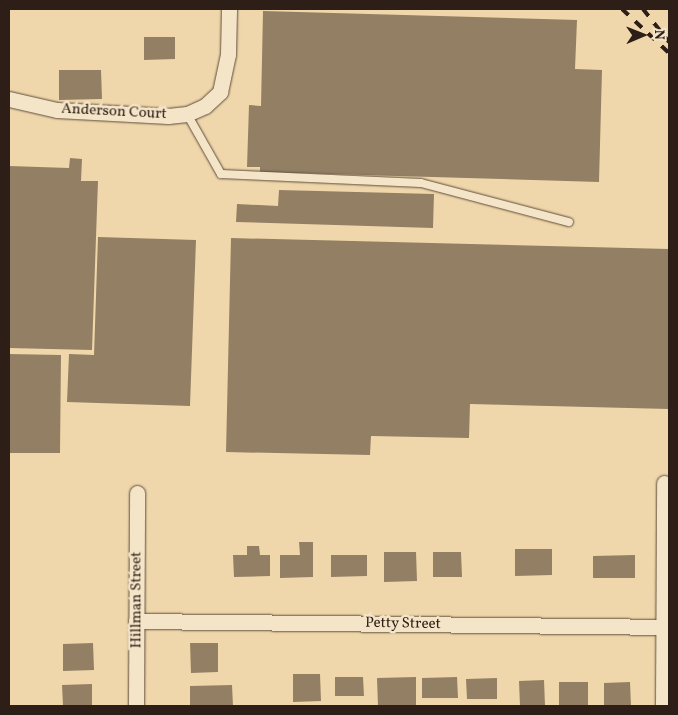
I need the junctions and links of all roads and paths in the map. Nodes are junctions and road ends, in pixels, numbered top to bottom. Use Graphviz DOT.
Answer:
graph roads {
  1 [pos="229,9"];
  2 [pos="9,99"];
  3 [pos="187,114"];
  4 [pos="569,222"];
  5 [pos="664,483"];
  6 [pos="137,493"];
  7 [pos="136,621"];
  8 [pos="666,628"];
  9 [pos="136,706"];
  10 [pos="663,706"];
  1 -- 3 [label="street, Anderson Court"];
  2 -- 3 [label="street, Anderson Court"];
  3 -- 4 [label="lane"];
  5 -- 8 [label="street"];
  6 -- 7 [label="street, Hillman Street"];
  7 -- 8 [label="street, Petty Street"];
  7 -- 9 [label="street, Hillman Street"];
  8 -- 10 [label="street"];
}
